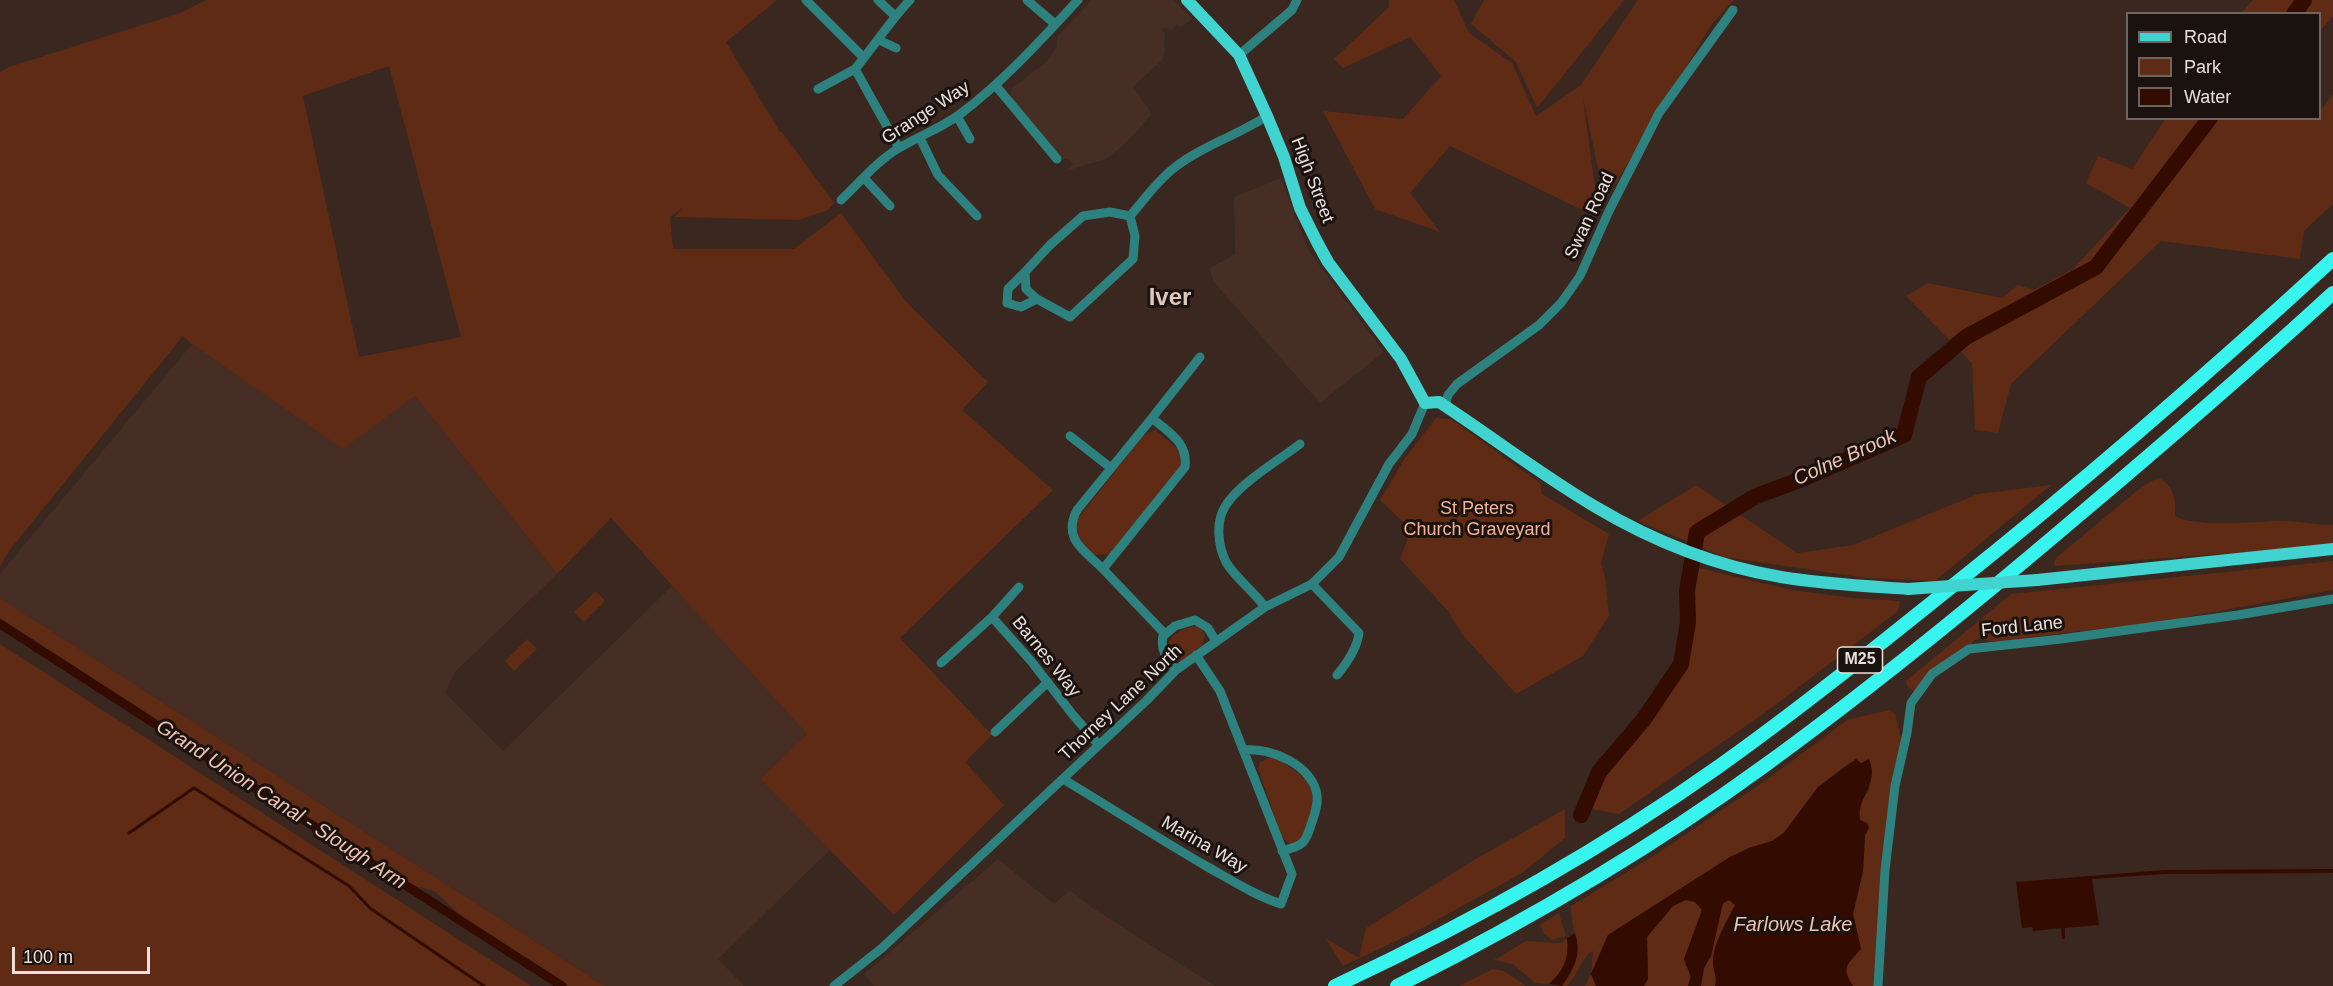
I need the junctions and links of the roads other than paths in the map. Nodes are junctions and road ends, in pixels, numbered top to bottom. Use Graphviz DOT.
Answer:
graph roads {
  1 [pos="806,0"];
  2 [pos="878,0"];
  3 [pos="910,0"];
  4 [pos="1027,0"];
  5 [pos="1078,0"];
  6 [pos="1187,0"];
  7 [pos="1297,0"];
  8 [pos="1733,10"];
  9 [pos="895,16"];
  10 [pos="1055,24"];
  11 [pos="879,40"];
  12 [pos="896,48"];
  13 [pos="1239,55"];
  14 [pos="864,58"];
  15 [pos="855,69"];
  16 [pos="996,86"];
  17 [pos="818,89"];
  18 [pos="1268,116"];
  19 [pos="957,117"];
  20 [pos="920,138"];
  21 [pos="970,139"];
  22 [pos="899,148"];
  23 [pos="1057,159"];
  24 [pos="864,178"];
  25 [pos="840,200"];
  26 [pos="890,206"];
  27 [pos="977,216"];
  28 [pos="1130,216"];
  29 [pos="2333,259"];
  30 [pos="1025,272"];
  31 [pos="2333,293"];
  32 [pos="1037,299"];
  33 [pos="1200,357"];
  34 [pos="1425,403"];
  35 [pos="1445,406"];
  36 [pos="1152,418"];
  37 [pos="1070,436"];
  38 [pos="1300,444"];
  39 [pos="1111,468"];
  40 [pos="2333,549"];
  41 [pos="1103,569"];
  42 [pos="1312,584"];
  43 [pos="1019,587"];
  44 [pos="2333,599"];
  45 [pos="1265,607"];
  46 [pos="992,617"];
  47 [pos="1165,634"];
  48 [pos="1216,641"];
  49 [pos="1196,656"];
  50 [pos="941,663"];
  51 [pos="1176,670"];
  52 [pos="1337,675"];
  53 [pos="1048,682"];
  54 [pos="995,732"];
  55 [pos="1098,744"];
  56 [pos="1244,750"];
  57 [pos="1063,779"];
  58 [pos="1282,851"];
  59 [pos="834,986"];
  60 [pos="1335,986"];
  61 [pos="1397,986"];
  62 [pos="1878,986"];
  1 -- 14 [label="street"];
  2 -- 9 [label="street"];
  3 -- 9 [label="street"];
  4 -- 10 [label="street"];
  5 -- 10 [label="street, Grange Way"];
  6 -- 13 [label="main road, High Street"];
  7 -- 13 [label="street"];
  8 -- 35 [label="street, Swan Road"];
  9 -- 11 [label="street"];
  10 -- 16 [label="street, Grange Way"];
  11 -- 12 [label="street"];
  11 -- 14 [label="street"];
  13 -- 18 [label="main road, High Street"];
  14 -- 15 [label="street"];
  15 -- 17 [label="street"];
  15 -- 22 [label="street"];
  16 -- 19 [label="street, Grange Way"];
  16 -- 23 [label="street"];
  18 -- 28 [label="street"];
  18 -- 34 [label="main road, High Street"];
  19 -- 20 [label="street, Grange Way"];
  19 -- 21 [label="street"];
  20 -- 22 [label="street, Grange Way"];
  20 -- 27 [label="street"];
  22 -- 24 [label="street, Grange Way"];
  24 -- 25 [label="street, Grange Way"];
  24 -- 26 [label="street"];
  28 -- 30 [label="street"];
  28 -- 32 [label="street"];
  29 -- 60 [label="highway, M25"];
  30 -- 32 [label="street"];
  30 -- 32 [label="street"];
  31 -- 61 [label="highway, M25"];
  33 -- 36 [label="street"];
  34 -- 35 [label="main road"];
  34 -- 42 [label="street, Thorney Lane North"];
  35 -- 40 [label="main road, bridge"];
  36 -- 39 [label="street"];
  36 -- 41 [label="street"];
  37 -- 39 [label="street"];
  38 -- 45 [label="street"];
  39 -- 41 [label="street"];
  41 -- 47 [label="street"];
  42 -- 45 [label="street, Thorney Lane North"];
  42 -- 52 [label="street"];
  43 -- 46 [label="street, Barnes Way"];
  44 -- 62 [label="street, Ford Lane"];
  45 -- 48 [label="street, Thorney Lane North"];
  46 -- 50 [label="street, Barnes Way"];
  46 -- 53 [label="street, Barnes Way"];
  47 -- 48 [label="street"];
  47 -- 51 [label="street"];
  48 -- 49 [label="street, Thorney Lane North"];
  49 -- 51 [label="street, Thorney Lane North"];
  49 -- 56 [label="street"];
  51 -- 55 [label="street, Thorney Lane North"];
  53 -- 54 [label="street"];
  53 -- 55 [label="street, Barnes Way"];
  55 -- 57 [label="street, Thorney Lane North"];
  56 -- 58 [label="street"];
  56 -- 58 [label="street"];
  57 -- 58 [label="street, Marina Way"];
  57 -- 59 [label="street, Thorney Lane North"];
}
